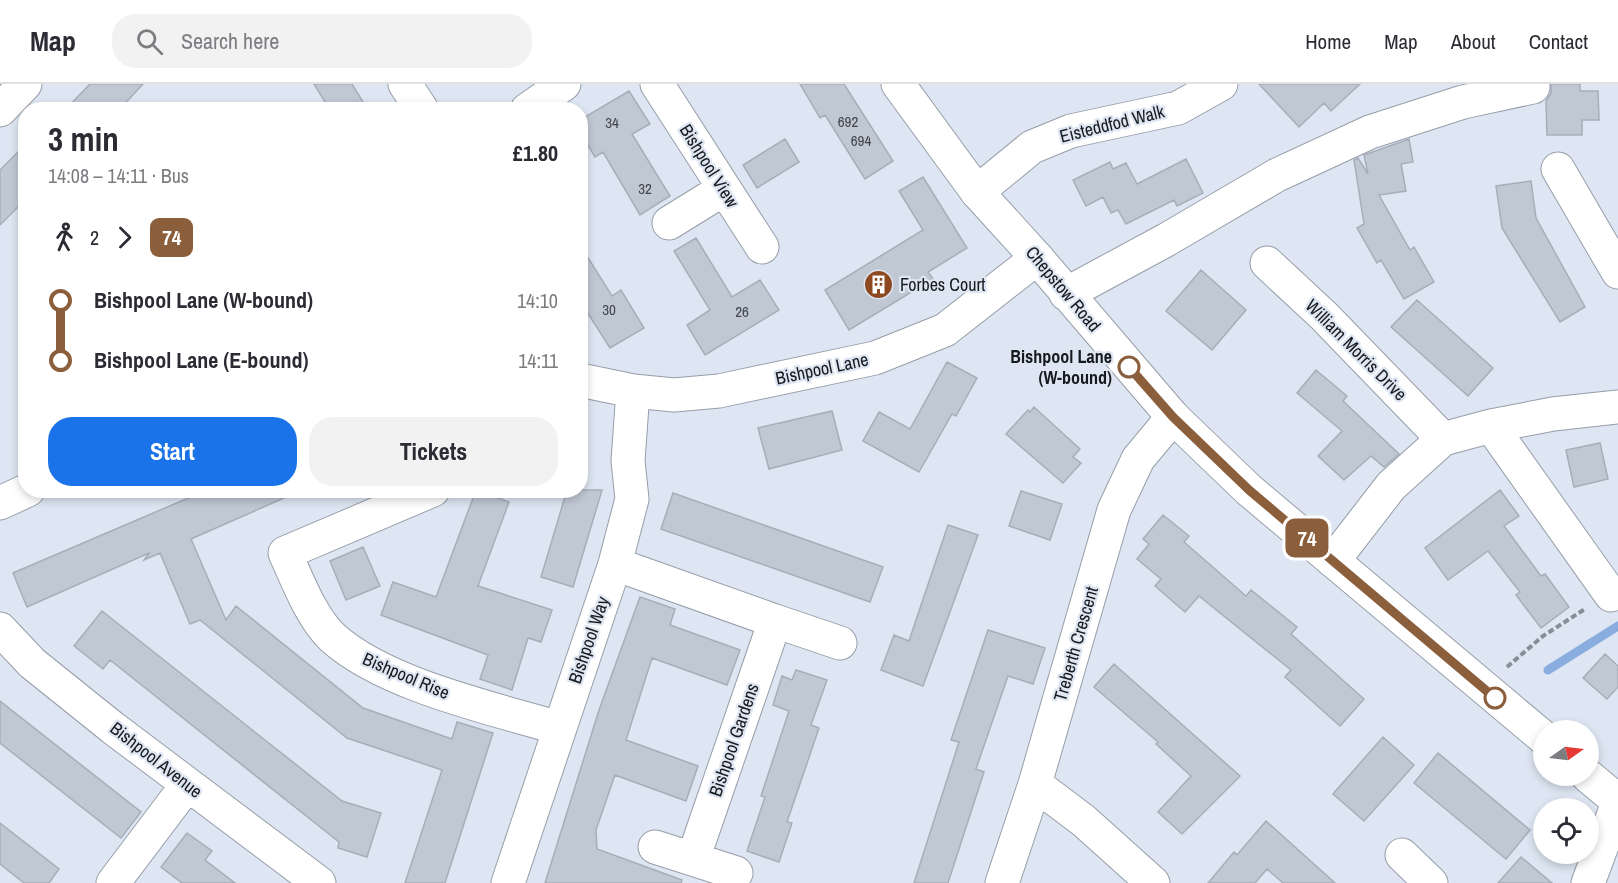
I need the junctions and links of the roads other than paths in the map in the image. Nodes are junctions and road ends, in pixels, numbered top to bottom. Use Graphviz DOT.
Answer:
graph roads {
  1 [pos="405,84"];
  2 [pos="564,84"];
  3 [pos="657,84"];
  4 [pos="898,84"];
  5 [pos="1221,84"];
  6 [pos="1533,87"];
  7 [pos="417,102"];
  8 [pos="538,102"];
  9 [pos="1558,170"];
  10 [pos="724,189"];
  11 [pos="977,192"];
  12 [pos="669,223"];
  13 [pos="762,247"];
  14 [pos="1037,258"];
  15 [pos="1267,264"];
  16 [pos="1618,272"];
  17 [pos="1066,294"];
  18 [pos="588,382"];
  19 [pos="633,391"];
  20 [pos="1618,407"];
  21 [pos="1173,417"];
  22 [pos="1491,426"];
  23 [pos="1443,439"];
  24 [pos="18,495"];
  25 [pos="414,498"];
  26 [pos="0,503"];
  27 [pos="1333,561"];
  28 [pos="615,564"];
  29 [pos="1611,595"];
  30 [pos="775,621"];
  31 [pos="0,629"];
  32 [pos="840,643"];
  33 [pos="559,728"];
  34 [pos="1533,729"];
  35 [pos="1035,784"];
  36 [pos="187,785"];
  37 [pos="1599,786"];
  38 [pos="1618,802"];
  39 [pos="655,847"];
  40 [pos="1402,855"];
  41 [pos="693,860"];
  42 [pos="736,873"];
  43 [pos="113,883"];
  44 [pos="319,883"];
  45 [pos="508,883"];
  46 [pos="1002,883"];
  47 [pos="1153,883"];
  48 [pos="1431,883"];
  49 [pos="1588,883"];
  1 -- 7 [label="street"];
  2 -- 8 [label="street"];
  3 -- 10 [label="street, Bishpool View"];
  4 -- 11 [label="street, Chepstow Road"];
  5 -- 11 [label="street, Eisteddfod Walk"];
  6 -- 17 [label="street"];
  9 -- 16 [label="street"];
  10 -- 12 [label="street"];
  10 -- 13 [label="street, Bishpool View"];
  11 -- 14 [label="street, Chepstow Road"];
  14 -- 17 [label="street, Chepstow Road"];
  14 -- 19 [label="street, Bishpool Lane"];
  15 -- 23 [label="street, William Morris Drive"];
  17 -- 21 [label="street, Chepstow Road"];
  18 -- 19 [label="street, Bishpool Lane"];
  19 -- 28 [label="street, Bishpool Way"];
  20 -- 22 [label="street"];
  21 -- 27 [label="street, Chepstow Road"];
  21 -- 35 [label="street, Treberth Crescent"];
  22 -- 23 [label="street"];
  22 -- 29 [label="street"];
  23 -- 27 [label="street"];
  24 -- 26 [label="street"];
  25 -- 33 [label="street, Bishpool Rise"];
  27 -- 34 [label="street, Chepstow Road"];
  28 -- 30 [label="street"];
  28 -- 33 [label="street, Bishpool Way"];
  30 -- 32 [label="street"];
  30 -- 41 [label="street, Bishpool Gardens"];
  31 -- 36 [label="street, Bishpool Avenue"];
  33 -- 45 [label="street, Bishpool Way"];
  35 -- 46 [label="street, Treberth Crescent"];
  35 -- 47 [label="street"];
  36 -- 43 [label="street"];
  36 -- 44 [label="street, Bishpool Avenue"];
  37 -- 38 [label="street"];
  38 -- 49 [label="street"];
  39 -- 41 [label="street"];
  40 -- 48 [label="street"];
  41 -- 42 [label="street"];
}
